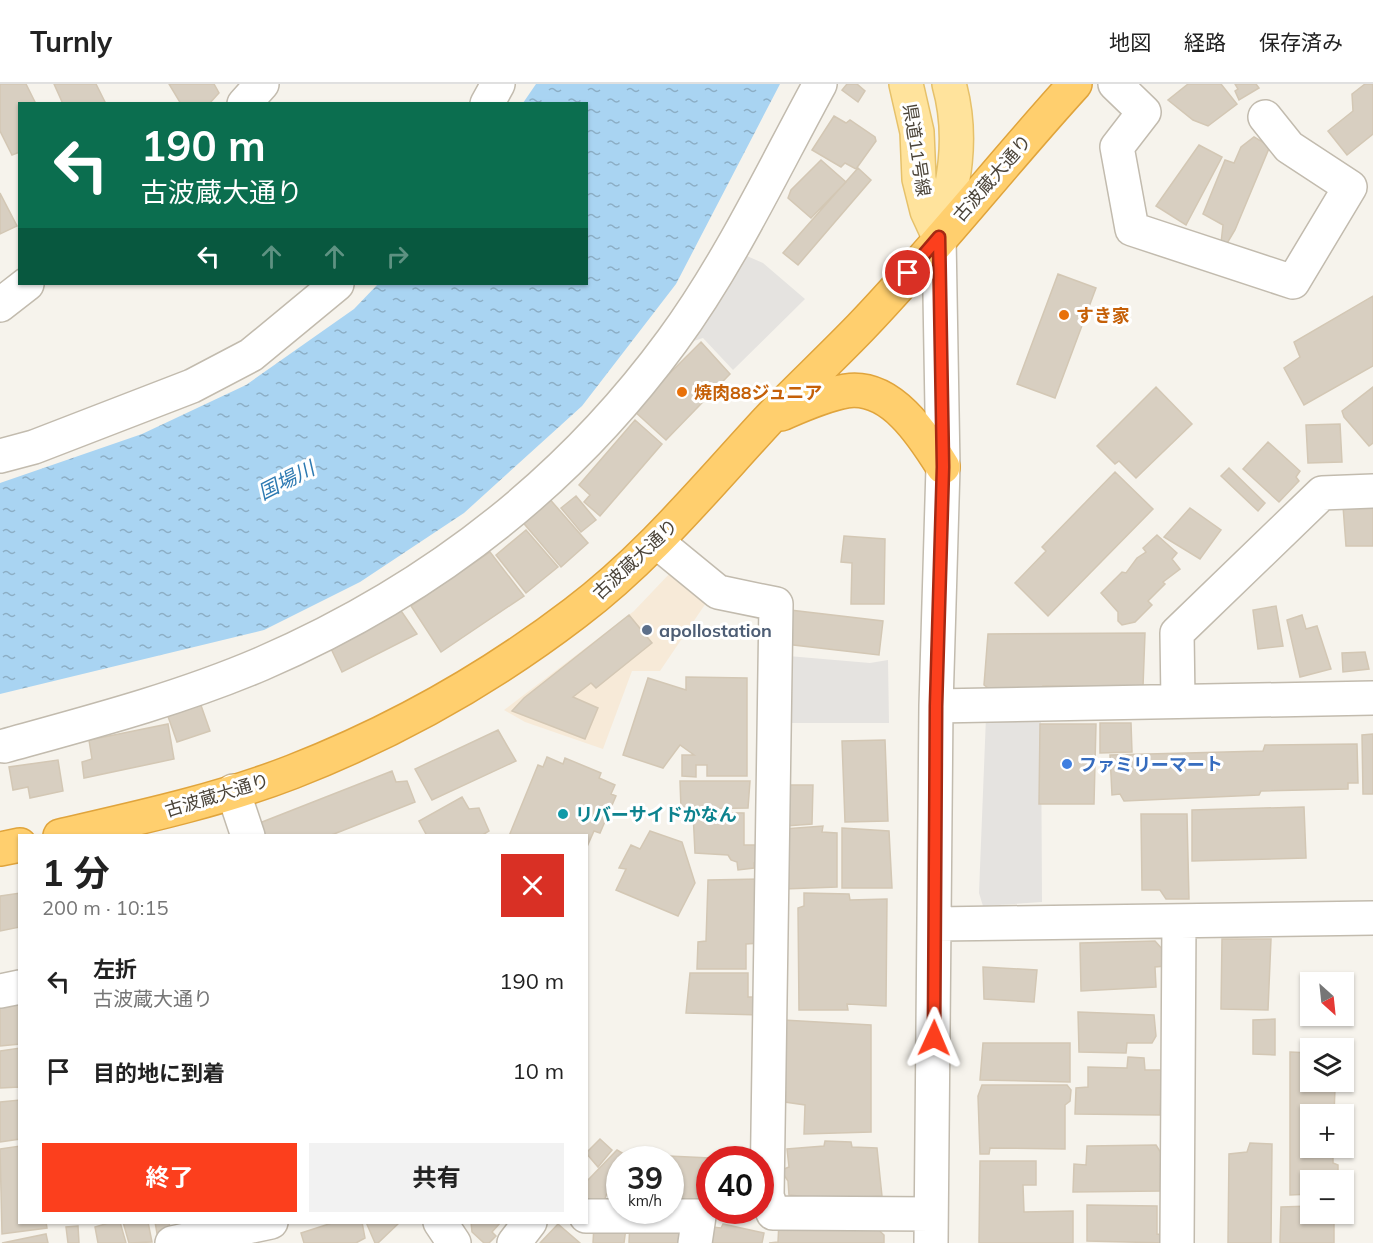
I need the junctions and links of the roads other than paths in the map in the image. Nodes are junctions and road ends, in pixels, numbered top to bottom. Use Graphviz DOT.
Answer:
graph roads {
  1 [pos="262,84"];
  2 [pos="498,84"];
  3 [pos="820,84"];
  4 [pos="906,84"];
  5 [pos="949,84"];
  6 [pos="1075,84"];
  7 [pos="1115,84"];
  8 [pos="246,102"];
  9 [pos="488,102"];
  10 [pos="1265,117"];
  11 [pos="939,237"];
  12 [pos="26,285"];
  13 [pos="336,285"];
  14 [pos="0,305"];
  15 [pos="770,419"];
  16 [pos="0,456"];
  17 [pos="943,467"];
  18 [pos="1373,491"];
  19 [pos="657,542"];
  20 [pos="1373,698"];
  21 [pos="1178,701"];
  22 [pos="936,706"];
  23 [pos="4,746"];
  24 [pos="233,791"];
  25 [pos="156,825"];
  26 [pos="77,834"];
  27 [pos="247,834"];
  28 [pos="18,845"];
  29 [pos="0,849"];
  30 [pos="1373,918"];
  31 [pos="1179,921"];
  32 [pos="936,924"];
  33 [pos="18,987"];
  34 [pos="0,991"];
  35 [pos="588,1216"];
  36 [pos="262,1224"];
  37 [pos="441,1224"];
  38 [pos="528,1224"];
  39 [pos="931,1228"];
  40 [pos="172,1243"];
  41 [pos="454,1243"];
  42 [pos="514,1243"];
  43 [pos="695,1243"];
  44 [pos="1177,1243"];
  1 -- 8 [label="street"];
  2 -- 9 [label="street"];
  3 -- 23 [label="street"];
  4 -- 11 [label="main road, 県道11号線"];
  5 -- 11 [label="main road, 県道11号線"];
  6 -- 11 [label="highway, 古波蔵大通り"];
  7 -- 10 [label="street"];
  11 -- 15 [label="highway, 古波蔵大通り"];
  11 -- 17 [label="street"];
  12 -- 14 [label="street"];
  13 -- 16 [label="street"];
  15 -- 17 [label="highway"];
  15 -- 19 [label="highway, 古波蔵大通り"];
  17 -- 22 [label="street"];
  18 -- 21 [label="street"];
  19 -- 24 [label="highway, 古波蔵大通り"];
  19 -- 39 [label="street"];
  20 -- 21 [label="street"];
  21 -- 22 [label="street"];
  22 -- 32 [label="street"];
  24 -- 25 [label="highway, 古波蔵大通り"];
  24 -- 27 [label="street"];
  25 -- 26 [label="highway, 古波蔵大通り"];
  28 -- 29 [label="highway"];
  30 -- 31 [label="street"];
  31 -- 32 [label="street"];
  31 -- 44 [label="street"];
  32 -- 39 [label="street"];
  33 -- 34 [label="street"];
  35 -- 43 [label="street"];
  36 -- 40 [label="street"];
  37 -- 41 [label="street"];
  38 -- 42 [label="street"];
}
